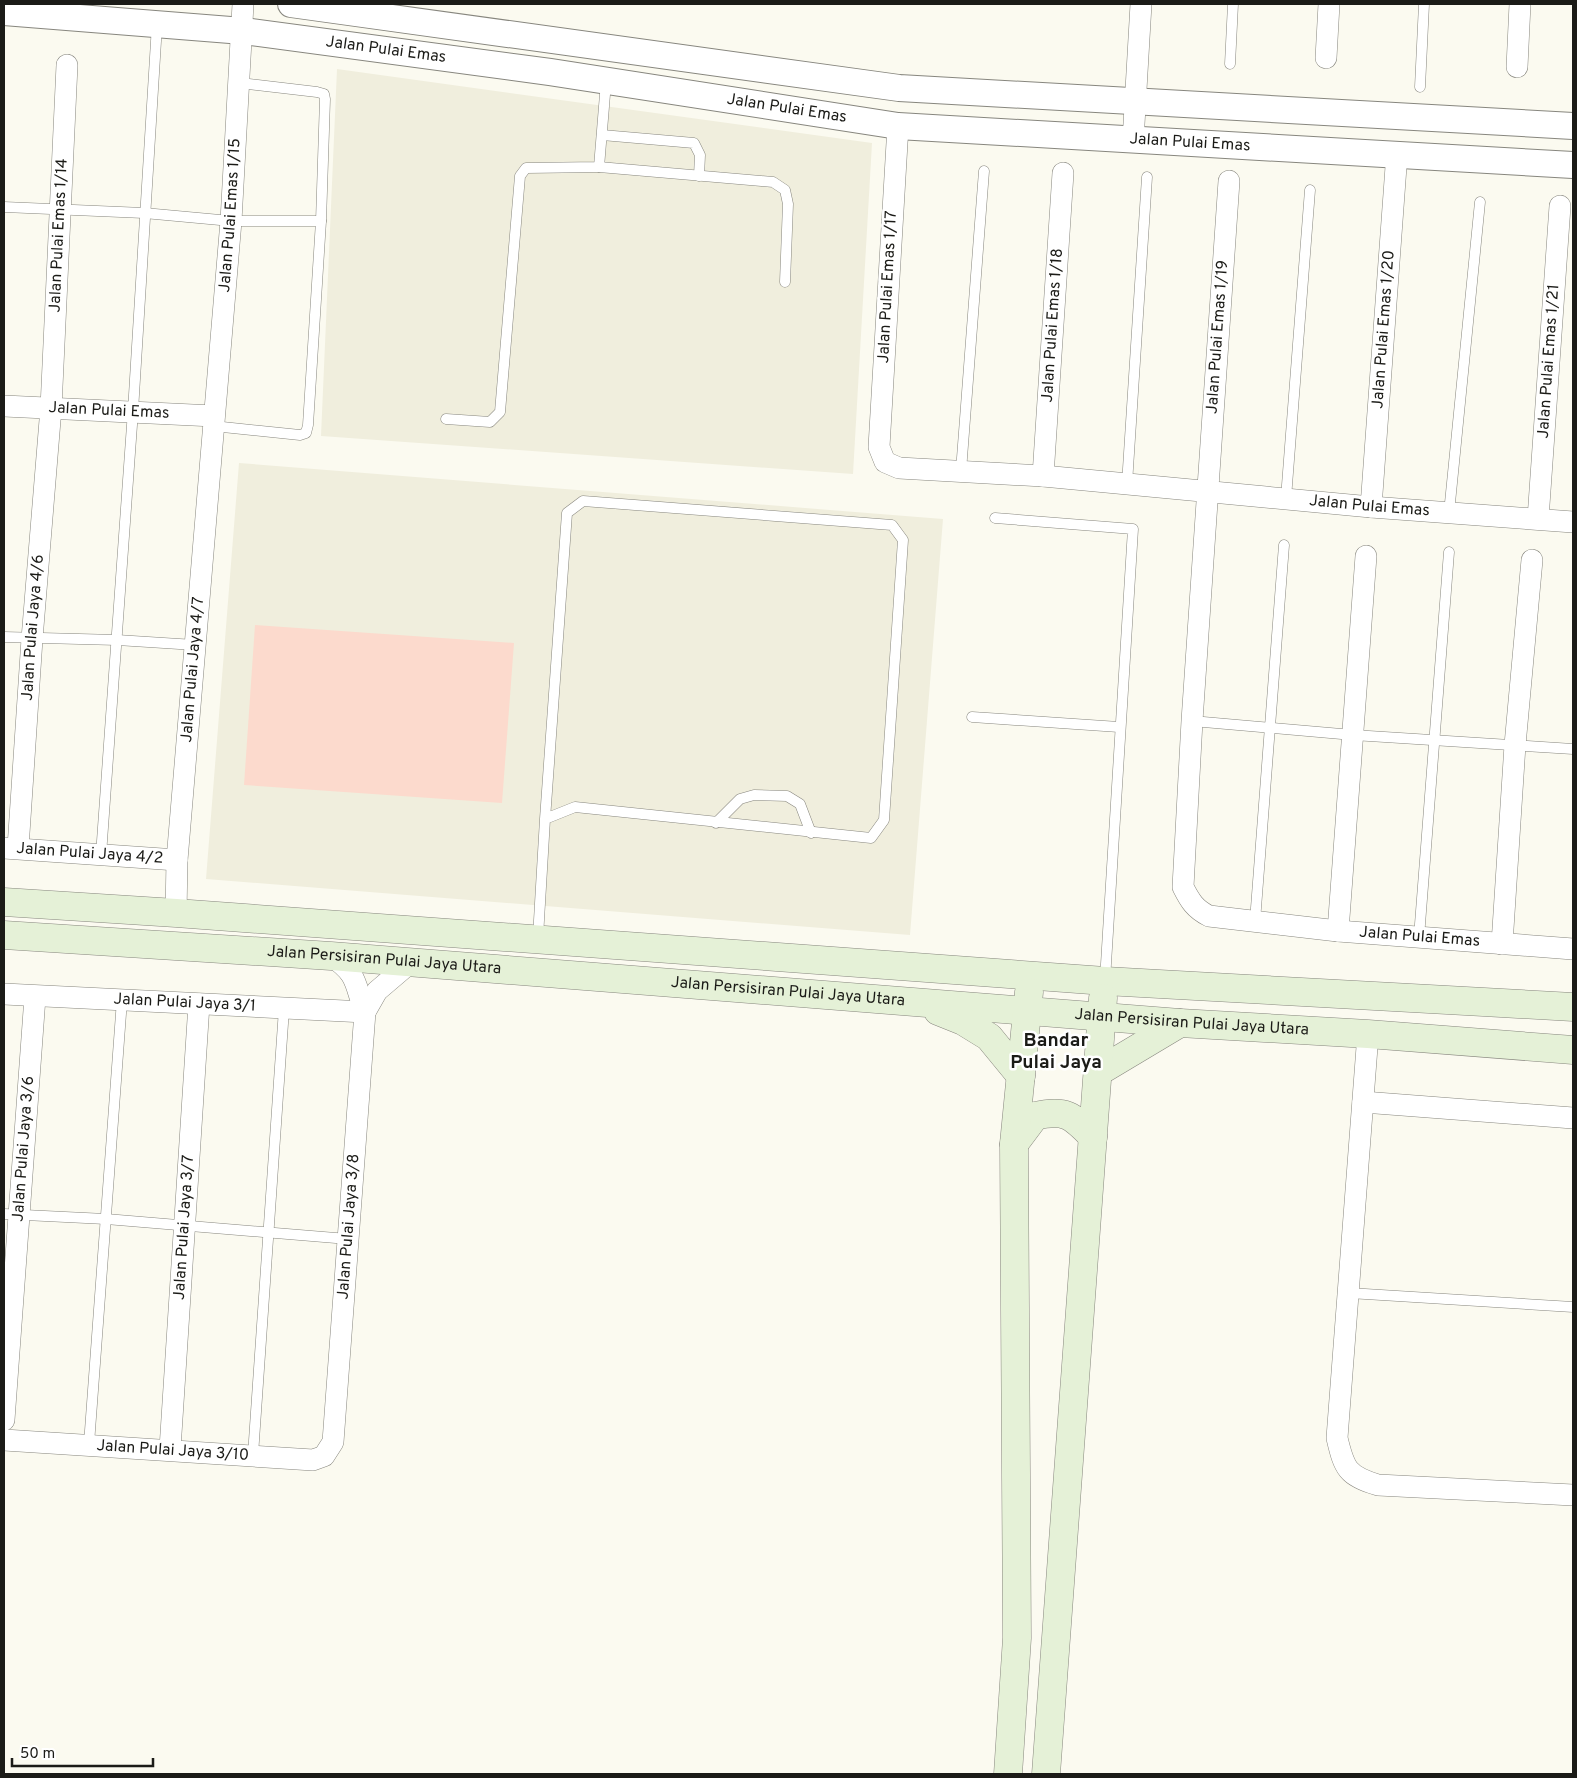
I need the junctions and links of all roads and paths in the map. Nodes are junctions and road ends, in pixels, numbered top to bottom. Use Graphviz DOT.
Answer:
graph roads {
  1 [pos="243,4"];
  2 [pos="291,4"];
  3 [pos="1141,4"];
  4 [pos="1232,4"];
  5 [pos="1329,4"];
  6 [pos="1424,4"];
  7 [pos="1520,4"];
  8 [pos="4,12"];
  9 [pos="156,26"];
  10 [pos="243,31"];
  11 [pos="1326,58"];
  12 [pos="1230,64"];
  13 [pos="67,65"];
  14 [pos="1517,67"];
  15 [pos="606,81"];
  16 [pos="240,82"];
  17 [pos="1420,87"];
  18 [pos="1136,100"];
  19 [pos="898,126"];
  20 [pos="1573,126"];
  21 [pos="602,135"];
  22 [pos="1133,141"];
  23 [pos="1397,153"];
  24 [pos="1573,165"];
  25 [pos="599,167"];
  26 [pos="984,171"];
  27 [pos="1063,173"];
  28 [pos="699,176"];
  29 [pos="1147,177"];
  30 [pos="1229,182"];
  31 [pos="1310,190"];
  32 [pos="1480,202"];
  33 [pos="1560,206"];
  34 [pos="4,207"];
  35 [pos="61,208"];
  36 [pos="144,212"];
  37 [pos="231,221"];
  38 [pos="321,221"];
  39 [pos="785,282"];
  40 [pos="4,406"];
  41 [pos="51,408"];
  42 [pos="133,411"];
  43 [pos="446,419"];
  44 [pos="214,421"];
  45 [pos="879,447"];
  46 [pos="961,471"];
  47 [pos="1043,476"];
  48 [pos="1127,484"];
  49 [pos="1208,492"];
  50 [pos="1286,498"];
  51 [pos="1371,507"];
  52 [pos="1449,514"];
  53 [pos="995,518"];
  54 [pos="1538,519"];
  55 [pos="1573,522"];
  56 [pos="1284,545"];
  57 [pos="1449,552"];
  58 [pos="1366,556"];
  59 [pos="1532,560"];
  60 [pos="4,637"];
  61 [pos="32,639"];
  62 [pos="117,640"];
  63 [pos="195,645"];
  64 [pos="972,717"];
  65 [pos="1192,721"];
  66 [pos="1119,727"];
  67 [pos="1270,728"];
  68 [pos="1353,734"];
  69 [pos="1434,740"];
  70 [pos="1515,745"];
  71 [pos="1573,749"];
  72 [pos="545,819"];
  73 [pos="716,823"];
  74 [pos="811,833"];
  75 [pos="11,848"];
  76 [pos="101,855"];
  77 [pos="178,860"];
  78 [pos="4,902"];
  79 [pos="1198,910"];
  80 [pos="176,912"];
  81 [pos="1255,921"];
  82 [pos="1338,931"];
  83 [pos="4,935"];
  84 [pos="1419,937"];
  85 [pos="538,939"];
  86 [pos="1502,944"];
  87 [pos="1573,949"];
  88 [pos="331,956"];
  89 [pos="411,962"];
  90 [pos="1031,975"];
  91 [pos="1105,981"];
  92 [pos="4,994"];
  93 [pos="35,997"];
  94 [pos="122,1000"];
  95 [pos="913,1002"];
  96 [pos="199,1004"];
  97 [pos="1573,1007"];
  98 [pos="284,1009"];
  99 [pos="1028,1011"];
  100 [pos="365,1012"];
  101 [pos="1102,1016"];
  102 [pos="1180,1023"];
  103 [pos="1368,1034"];
  104 [pos="1573,1050"];
  105 [pos="1098,1072"];
  106 [pos="1021,1076"];
  107 [pos="1363,1102"];
  108 [pos="1573,1118"];
  109 [pos="1093,1137"];
  110 [pos="1014,1144"];
  111 [pos="11,1214"];
  112 [pos="106,1219"];
  113 [pos="186,1226"];
  114 [pos="269,1233"];
  115 [pos="348,1239"];
  116 [pos="1348,1293"];
  117 [pos="1573,1307"];
  118 [pos="4,1420"];
  119 [pos="4,1440"];
  120 [pos="332,1442"];
  121 [pos="89,1444"];
  122 [pos="170,1449"];
  123 [pos="253,1455"];
  124 [pos="1573,1495"];
  125 [pos="1008,1774"];
  126 [pos="1046,1774"];
  1 -- 10 [label="street, Jalan Pulai Emas 1/15"];
  2 -- 18 [label="street, Jalan Pulai Emas"];
  3 -- 18 [label="street"];
  4 -- 12 [label="lane"];
  5 -- 11 [label="street"];
  6 -- 17 [label="lane"];
  7 -- 14 [label="street"];
  8 -- 9 [label="street, Jalan Pulai Emas"];
  9 -- 10 [label="street, Jalan Pulai Emas"];
  9 -- 36 [label="lane"];
  10 -- 15 [label="street, Jalan Pulai Emas"];
  10 -- 16 [label="street, Jalan Pulai Emas 1/15"];
  13 -- 35 [label="street, Jalan Pulai Emas 1/14"];
  15 -- 19 [label="street, Jalan Pulai Emas"];
  15 -- 21 [label="lane"];
  16 -- 37 [label="street, Jalan Pulai Emas 1/15"];
  16 -- 38 [label="lane"];
  18 -- 20 [label="street, Jalan Pulai Emas"];
  18 -- 22 [label="street"];
  19 -- 22 [label="street, Jalan Pulai Emas"];
  19 -- 45 [label="street, Jalan Pulai Emas 1/17"];
  21 -- 25 [label="lane"];
  21 -- 28 [label="lane"];
  22 -- 23 [label="street, Jalan Pulai Emas"];
  23 -- 24 [label="street, Jalan Pulai Emas"];
  23 -- 51 [label="street, Jalan Pulai Emas 1/20"];
  25 -- 28 [label="lane"];
  25 -- 43 [label="lane"];
  26 -- 46 [label="lane"];
  27 -- 47 [label="street, Jalan Pulai Emas 1/18"];
  28 -- 39 [label="lane"];
  29 -- 48 [label="lane"];
  30 -- 49 [label="street, Jalan Pulai Emas 1/19"];
  31 -- 50 [label="lane"];
  32 -- 52 [label="lane"];
  33 -- 54 [label="street, Jalan Pulai Emas 1/21"];
  34 -- 35 [label="lane"];
  35 -- 36 [label="lane"];
  35 -- 41 [label="street, Jalan Pulai Emas 1/14"];
  36 -- 37 [label="lane"];
  36 -- 42 [label="lane"];
  37 -- 38 [label="lane"];
  37 -- 44 [label="street, Jalan Pulai Emas 1/15"];
  38 -- 44 [label="lane"];
  40 -- 41 [label="street, Jalan Pulai Emas"];
  41 -- 42 [label="street, Jalan Pulai Emas"];
  41 -- 61 [label="street, Jalan Pulai Jaya 4/6"];
  42 -- 44 [label="street, Jalan Pulai Emas"];
  42 -- 62 [label="lane"];
  44 -- 63 [label="street, Jalan Pulai Jaya 4/7"];
  45 -- 46 [label="street, Jalan Pulai Emas"];
  46 -- 47 [label="street, Jalan Pulai Emas"];
  47 -- 48 [label="street, Jalan Pulai Emas"];
  48 -- 49 [label="street, Jalan Pulai Emas"];
  49 -- 50 [label="street, Jalan Pulai Emas"];
  49 -- 65 [label="street, Jalan Pulai Emas 1/19"];
  50 -- 51 [label="street, Jalan Pulai Emas"];
  51 -- 52 [label="street, Jalan Pulai Emas"];
  52 -- 54 [label="street, Jalan Pulai Emas"];
  53 -- 66 [label="lane"];
  54 -- 55 [label="street, Jalan Pulai Emas"];
  56 -- 67 [label="lane"];
  57 -- 69 [label="lane"];
  58 -- 68 [label="street, Jalan Pulai Emas"];
  59 -- 70 [label="street, Jalan Pulai Emas"];
  60 -- 61 [label="lane"];
  61 -- 62 [label="lane"];
  61 -- 75 [label="street, Jalan Pulai Jaya 4/6"];
  62 -- 63 [label="lane"];
  62 -- 76 [label="lane"];
  63 -- 77 [label="street, Jalan Pulai Jaya 4/7"];
  64 -- 66 [label="lane"];
  65 -- 67 [label="lane"];
  65 -- 79 [label="street, Jalan Pulai Emas 1/19"];
  66 -- 91 [label="lane"];
  67 -- 68 [label="lane"];
  67 -- 81 [label="lane"];
  68 -- 69 [label="lane"];
  68 -- 82 [label="street, Jalan Pulai Emas"];
  69 -- 70 [label="lane"];
  69 -- 84 [label="lane"];
  70 -- 71 [label="lane"];
  70 -- 86 [label="street, Jalan Pulai Emas"];
  72 -- 73 [label="lane"];
  72 -- 74 [label="lane"];
  72 -- 85 [label="lane"];
  73 -- 74 [label="lane"];
  73 -- 74 [label="lane"];
  75 -- 76 [label="street, Jalan Pulai Jaya 4/2"];
  76 -- 77 [label="street, Jalan Pulai Jaya 4/2"];
  77 -- 80 [label="street, Jalan Pulai Jaya 4/7"];
  78 -- 80 [label="main road, Jalan Persisiran Pulai Jaya Utara"];
  79 -- 81 [label="street, Jalan Pulai Emas"];
  80 -- 85 [label="main road, Jalan Persisiran Pulai Jaya Utara"];
  81 -- 82 [label="street, Jalan Pulai Emas"];
  82 -- 84 [label="street, Jalan Pulai Emas"];
  83 -- 88 [label="main road, Jalan Persisiran Pulai Jaya Utara"];
  84 -- 86 [label="street, Jalan Pulai Emas"];
  85 -- 90 [label="main road, Jalan Persisiran Pulai Jaya Utara"];
  86 -- 87 [label="street, Jalan Pulai Emas"];
  88 -- 89 [label="main road, Jalan Persisiran Pulai Jaya Utara"];
  88 -- 100 [label="street"];
  89 -- 95 [label="main road, Jalan Persisiran Pulai Jaya Utara"];
  89 -- 100 [label="street"];
  90 -- 91 [label="main road, Jalan Persisiran Pulai Jaya Utara"];
  90 -- 99 [label="main road"];
  91 -- 97 [label="main road, Jalan Persisiran Pulai Jaya Utara"];
  91 -- 101 [label="main road"];
  92 -- 93 [label="street, Jalan Pulai Jaya 3/1"];
  93 -- 94 [label="street, Jalan Pulai Jaya 3/1"];
  93 -- 111 [label="street, Jalan Pulai Jaya 3/6"];
  94 -- 96 [label="street, Jalan Pulai Jaya 3/1"];
  94 -- 112 [label="lane"];
  95 -- 99 [label="main road, Jalan Persisiran Pulai Jaya Utara"];
  95 -- 106 [label="main road"];
  96 -- 98 [label="street, Jalan Pulai Jaya 3/1"];
  96 -- 113 [label="street, Jalan Pulai Jaya 3/7"];
  98 -- 100 [label="street, Jalan Pulai Jaya 3/1"];
  98 -- 114 [label="lane"];
  99 -- 101 [label="main road, Jalan Persisiran Pulai Jaya Utara"];
  99 -- 106 [label="main road"];
  100 -- 115 [label="street, Jalan Pulai Jaya 3/8"];
  101 -- 102 [label="main road, Jalan Persisiran Pulai Jaya Utara"];
  101 -- 105 [label="main road"];
  102 -- 103 [label="main road, Jalan Persisiran Pulai Jaya Utara"];
  102 -- 105 [label="main road"];
  103 -- 104 [label="main road, Jalan Persisiran Pulai Jaya Utara"];
  103 -- 107 [label="street"];
  105 -- 109 [label="main road"];
  106 -- 110 [label="main road"];
  107 -- 108 [label="street"];
  107 -- 116 [label="street"];
  109 -- 110 [label="main road"];
  109 -- 126 [label="main road"];
  110 -- 125 [label="main road"];
  111 -- 112 [label="lane"];
  111 -- 118 [label="street, Jalan Pulai Jaya 3/6"];
  112 -- 113 [label="lane"];
  112 -- 121 [label="lane"];
  113 -- 114 [label="lane"];
  113 -- 122 [label="street, Jalan Pulai Jaya 3/7"];
  114 -- 115 [label="lane"];
  114 -- 123 [label="lane"];
  115 -- 120 [label="street, Jalan Pulai Jaya 3/8"];
  116 -- 117 [label="lane"];
  116 -- 124 [label="street"];
  119 -- 121 [label="street, Jalan Pulai Jaya 3/10"];
  120 -- 123 [label="street, Jalan Pulai Jaya 3/10"];
  121 -- 122 [label="street, Jalan Pulai Jaya 3/10"];
  122 -- 123 [label="street, Jalan Pulai Jaya 3/10"];
}
